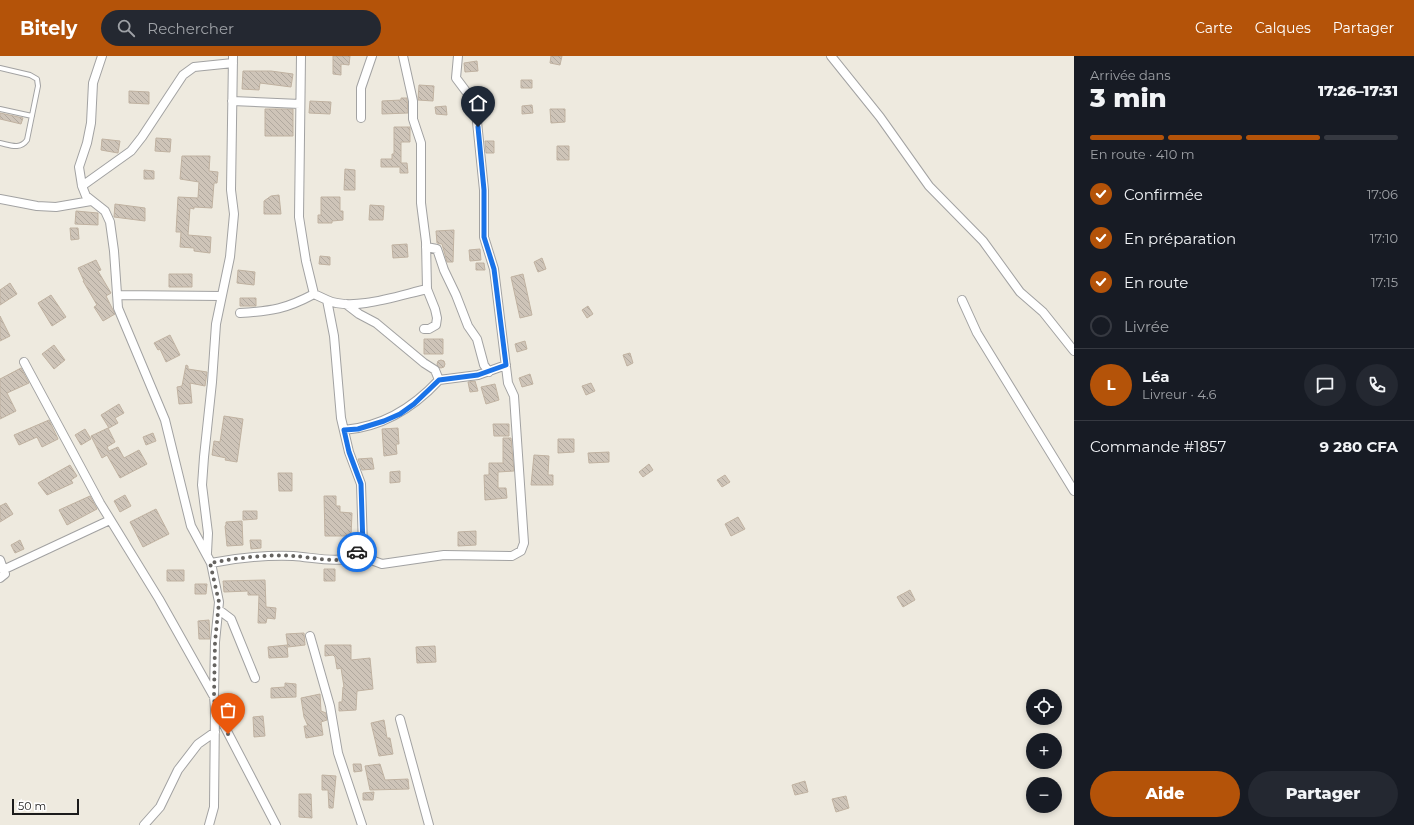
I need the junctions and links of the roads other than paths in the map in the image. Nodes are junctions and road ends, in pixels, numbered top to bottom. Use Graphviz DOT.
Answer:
graph roads {
  1 [pos="102,56"];
  2 [pos="301,56"];
  3 [pos="372,56"];
  4 [pos="403,56"];
  5 [pos="458,56"];
  6 [pos="831,56"];
  7 [pos="233,60"];
  8 [pos="0,68"];
  9 [pos="232,101"];
  10 [pos="300,104"];
  11 [pos="0,109"];
  12 [pos="32,116"];
  13 [pos="361,118"];
  14 [pos="0,142"];
  15 [pos="82,186"];
  16 [pos="0,199"];
  17 [pos="91,201"];
  18 [pos="426,247"];
  19 [pos="427,289"];
  20 [pos="314,294"];
  21 [pos="117,295"];
  22 [pos="221,296"];
  23 [pos="327,300"];
  24 [pos="962,300"];
  25 [pos="346,304"];
  26 [pos="240,313"];
  27 [pos="424,329"];
  28 [pos="1074,351"];
  29 [pos="24,362"];
  30 [pos="506,365"];
  31 [pos="489,372"];
  32 [pos="439,380"];
  33 [pos="344,430"];
  34 [pos="1074,491"];
  35 [pos="110,520"];
  36 [pos="363,547"];
  37 [pos="207,553"];
  38 [pos="0,560"];
  39 [pos="210,563"];
  40 [pos="5,569"];
  41 [pos="0,578"];
  42 [pos="219,610"];
  43 [pos="310,636"];
  44 [pos="255,678"];
  45 [pos="214,696"];
  46 [pos="215,709"];
  47 [pos="400,719"];
  48 [pos="215,732"];
  49 [pos="144,825"];
  50 [pos="209,825"];
  51 [pos="274,825"];
  52 [pos="362,825"];
  53 [pos="429,825"];
  1 -- 15 [label="street"];
  2 -- 10 [label="street"];
  3 -- 13 [label="street"];
  4 -- 18 [label="street"];
  5 -- 30 [label="street"];
  6 -- 28 [label="street"];
  7 -- 9 [label="street"];
  7 -- 15 [label="street"];
  8 -- 12 [label="lane"];
  9 -- 10 [label="street"];
  9 -- 22 [label="street"];
  10 -- 20 [label="street"];
  11 -- 12 [label="lane"];
  12 -- 14 [label="lane"];
  15 -- 17 [label="street"];
  16 -- 17 [label="street"];
  17 -- 21 [label="street"];
  18 -- 19 [label="street"];
  18 -- 31 [label="street"];
  19 -- 25 [label="street"];
  19 -- 27 [label="street"];
  20 -- 23 [label="street"];
  20 -- 26 [label="street"];
  21 -- 22 [label="street"];
  21 -- 37 [label="street"];
  22 -- 37 [label="street"];
  23 -- 25 [label="street"];
  23 -- 33 [label="street"];
  24 -- 34 [label="street"];
  25 -- 32 [label="street"];
  29 -- 35 [label="street"];
  30 -- 31 [label="street"];
  30 -- 36 [label="street"];
  31 -- 32 [label="street"];
  32 -- 33 [label="street"];
  33 -- 36 [label="street"];
  35 -- 40 [label="street"];
  35 -- 45 [label="street"];
  36 -- 39 [label="street"];
  37 -- 39 [label="street"];
  38 -- 40 [label="street"];
  39 -- 42 [label="street"];
  40 -- 41 [label="street"];
  42 -- 44 [label="street"];
  42 -- 45 [label="street"];
  43 -- 52 [label="street"];
  45 -- 46 [label="street"];
  46 -- 48 [label="street"];
  46 -- 51 [label="street"];
  47 -- 53 [label="street"];
  48 -- 49 [label="street"];
  48 -- 50 [label="street"];
}
